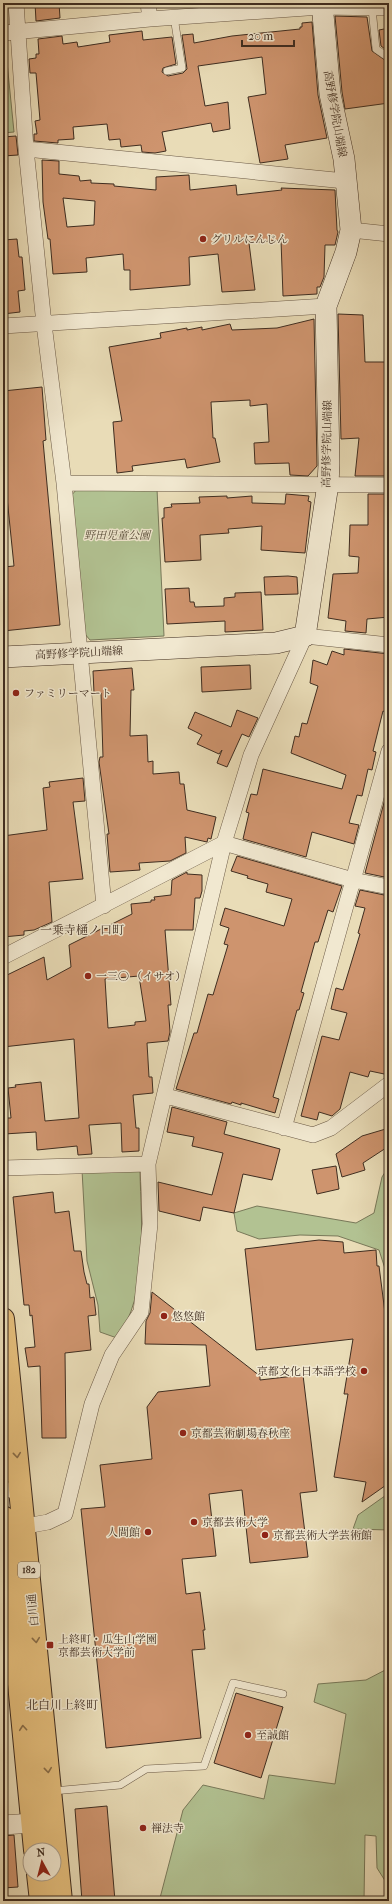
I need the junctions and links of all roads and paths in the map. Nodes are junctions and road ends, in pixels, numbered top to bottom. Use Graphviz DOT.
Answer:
graph roads {
  1 [pos="16,3"];
  2 [pos="148,3"];
  3 [pos="321,5"];
  4 [pos="258,7"];
  5 [pos="372,8"];
  6 [pos="389,8"];
  7 [pos="203,9"];
  8 [pos="174,17"];
  9 [pos="150,19"];
  10 [pos="10,32"];
  11 [pos="389,58"];
  12 [pos="167,70"];
  13 [pos="26,149"];
  14 [pos="345,181"];
  15 [pos="351,230"];
  16 [pos="389,234"];
  17 [pos="326,306"];
  18 [pos="44,324"];
  19 [pos="3,326"];
  20 [pos="64,483"];
  21 [pos="328,484"];
  22 [pos="389,485"];
  23 [pos="304,636"];
  24 [pos="389,645"];
  25 [pos="80,653"];
  26 [pos="3,657"];
  27 [pos="389,751"];
  28 [pos="224,844"];
  29 [pos="353,880"];
  30 [pos="389,887"];
  31 [pos="104,906"];
  32 [pos="3,957"];
  33 [pos="389,1084"];
  34 [pos="166,1096"];
  35 [pos="284,1128"];
  36 [pos="148,1164"];
  37 [pos="3,1168"];
  38 [pos="3,1319"];
  39 [pos="12,1490"];
  40 [pos="11,1524"];
  41 [pos="283,1694"];
  42 [pos="50,1791"];
  43 [pos="43,1822"];
  44 [pos="3,1825"];
  45 [pos="37,1842"];
  46 [pos="39,1882"];
  47 [pos="40,1901"];
  48 [pos="61,1901"];
  1 -- 10 [label="street"];
  2 -- 9 [label="street"];
  3 -- 4 [label="street"];
  3 -- 5 [label="street"];
  3 -- 14 [label="main road, 高野修学院山端線"];
  4 -- 7 [label="street"];
  5 -- 6 [label="street"];
  5 -- 11 [label="lane"];
  7 -- 8 [label="street"];
  8 -- 9 [label="street"];
  8 -- 12 [label="lane"];
  9 -- 10 [label="street"];
  10 -- 13 [label="street"];
  13 -- 14 [label="street"];
  13 -- 18 [label="street"];
  14 -- 15 [label="main road, 高野修学院山端線"];
  15 -- 16 [label="street"];
  15 -- 17 [label="main road, 高野修学院山端線"];
  17 -- 18 [label="street"];
  17 -- 21 [label="main road, 高野修学院山端線"];
  18 -- 19 [label="street"];
  18 -- 20 [label="street"];
  20 -- 21 [label="street"];
  20 -- 25 [label="street"];
  21 -- 22 [label="street"];
  21 -- 23 [label="main road, 高野修学院山端線"];
  23 -- 24 [label="street"];
  23 -- 25 [label="main road, 高野修学院山端線"];
  23 -- 28 [label="street"];
  25 -- 26 [label="main road, 高野修学院山端線"];
  25 -- 31 [label="street"];
  27 -- 29 [label="street"];
  28 -- 29 [label="street"];
  28 -- 31 [label="street"];
  28 -- 34 [label="street"];
  29 -- 30 [label="street"];
  29 -- 35 [label="street"];
  31 -- 32 [label="street"];
  33 -- 35 [label="street"];
  34 -- 35 [label="street"];
  34 -- 36 [label="street"];
  36 -- 37 [label="street"];
  36 -- 40 [label="street"];
  38 -- 39 [label="main road, 白川通 / 182, one-way"];
  39 -- 40 [label="main road, 白川通 / 182"];
  40 -- 42 [label="main road, 白川通 / 182, one-way"];
  43 -- 40 [label="main road, 白川通 / 182, one-way"];
  41 -- 42 [label="lane"];
  42 -- 43 [label="main road, 白川通 / 182"];
  43 -- 44 [label="street"];
  43 -- 45 [label="main road, 白川通 / 182"];
  43 -- 48 [label="main road, 白川通 / 182"];
  46 -- 47 [label="main road"];
}
